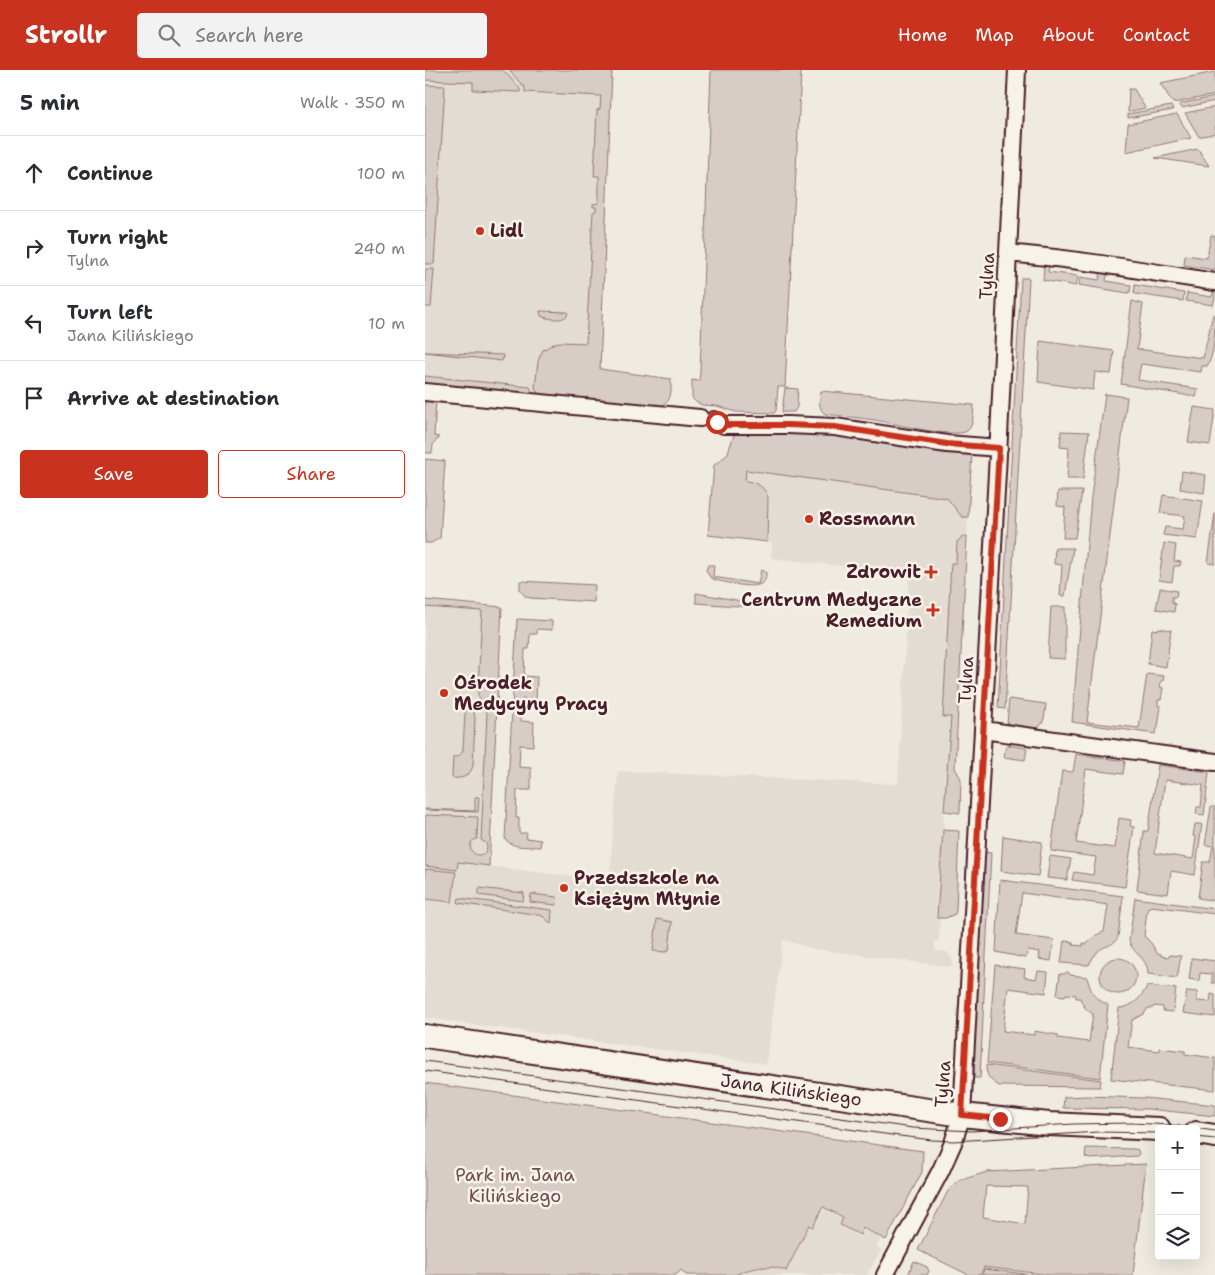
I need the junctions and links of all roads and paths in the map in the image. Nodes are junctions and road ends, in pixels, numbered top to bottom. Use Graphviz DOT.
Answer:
graph roads {
  1 [pos="1017,70"];
  2 [pos="1008,253"];
  3 [pos="1215,282"];
  4 [pos="425,392"];
  5 [pos="999,448"];
  6 [pos="983,730"];
  7 [pos="1215,762"];
  8 [pos="425,1036"];
  9 [pos="962,1115"];
  10 [pos="1155,1130"];
  11 [pos="1200,1134"];
  12 [pos="1215,1136"];
  13 [pos="885,1275"];
  1 -- 2 [label="street, Tylna"];
  2 -- 3 [label="street"];
  2 -- 5 [label="street, Tylna"];
  4 -- 5 [label="street"];
  5 -- 6 [label="street, Tylna"];
  6 -- 7 [label="street"];
  6 -- 9 [label="street, Tylna"];
  8 -- 9 [label="street, Jana Kilińskiego"];
  9 -- 10 [label="street, Jana Kilińskiego"];
  9 -- 13 [label="street, Tylna"];
  11 -- 12 [label="street"];
}
